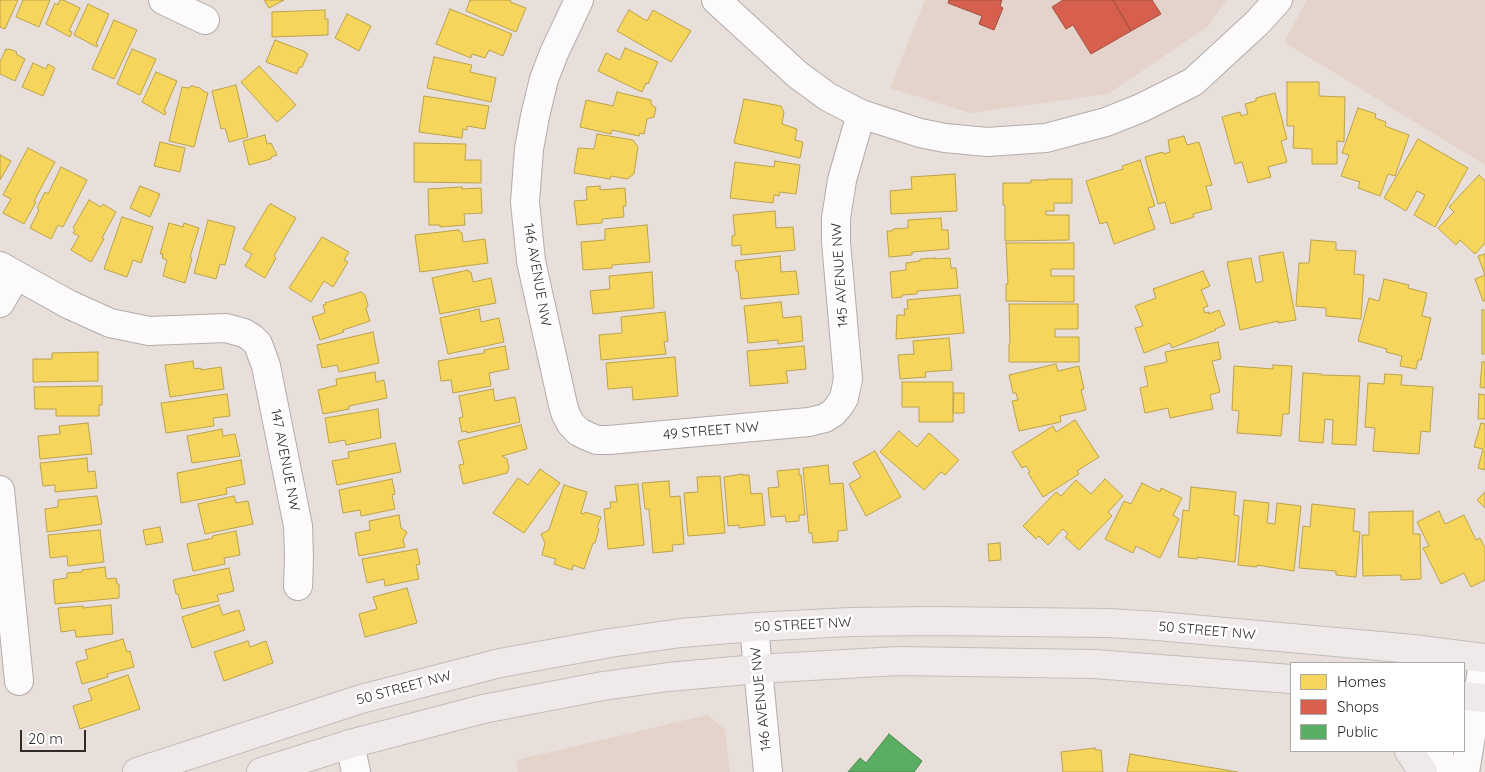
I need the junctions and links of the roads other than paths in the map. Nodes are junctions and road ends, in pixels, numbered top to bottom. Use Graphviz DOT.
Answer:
graph roads {
  1 [pos="163,0"];
  2 [pos="579,0"];
  3 [pos="716,0"];
  4 [pos="1278,0"];
  5 [pos="205,20"];
  6 [pos="861,114"];
  7 [pos="8,270"];
  8 [pos="0,303"];
  9 [pos="839,406"];
  10 [pos="579,432"];
  11 [pos="0,490"];
  12 [pos="298,586"];
  13 [pos="754,627"];
  14 [pos="1450,658"];
  15 [pos="1484,658"];
  16 [pos="757,669"];
  17 [pos="1213,672"];
  18 [pos="1290,678"];
  19 [pos="19,681"];
  20 [pos="1290,691"];
  21 [pos="1475,697"];
  22 [pos="350,744"];
  23 [pos="1410,752"];
  24 [pos="1439,752"];
  25 [pos="137,772"];
  26 [pos="261,772"];
  27 [pos="356,772"];
  28 [pos="768,772"];
  29 [pos="1423,772"];
  30 [pos="1440,772"];
  31 [pos="1465,772"];
  1 -- 5 [label="street"];
  2 -- 10 [label="street, 146 AVENUE NW"];
  3 -- 6 [label="street"];
  4 -- 6 [label="street"];
  6 -- 9 [label="street, 145 AVENUE NW"];
  7 -- 8 [label="street"];
  7 -- 12 [label="street, 147 AVENUE NW"];
  9 -- 10 [label="street, 49 STREET NW"];
  11 -- 19 [label="street"];
  13 -- 14 [label="main road, 50 STREET NW"];
  13 -- 16 [label="street, 146 AVENUE NW"];
  13 -- 25 [label="main road, 50 STREET NW"];
  14 -- 15 [label="main road, 50 STREET NW"];
  15 -- 21 [label="street"];
  16 -- 17 [label="main road"];
  16 -- 22 [label="main road"];
  16 -- 28 [label="street, 146 AVENUE NW"];
  17 -- 18 [label="main road"];
  17 -- 20 [label="main road"];
  21 -- 31 [label="street"];
  22 -- 26 [label="main road"];
  22 -- 27 [label="street"];
  23 -- 29 [label="main road"];
  24 -- 30 [label="street"];
}
